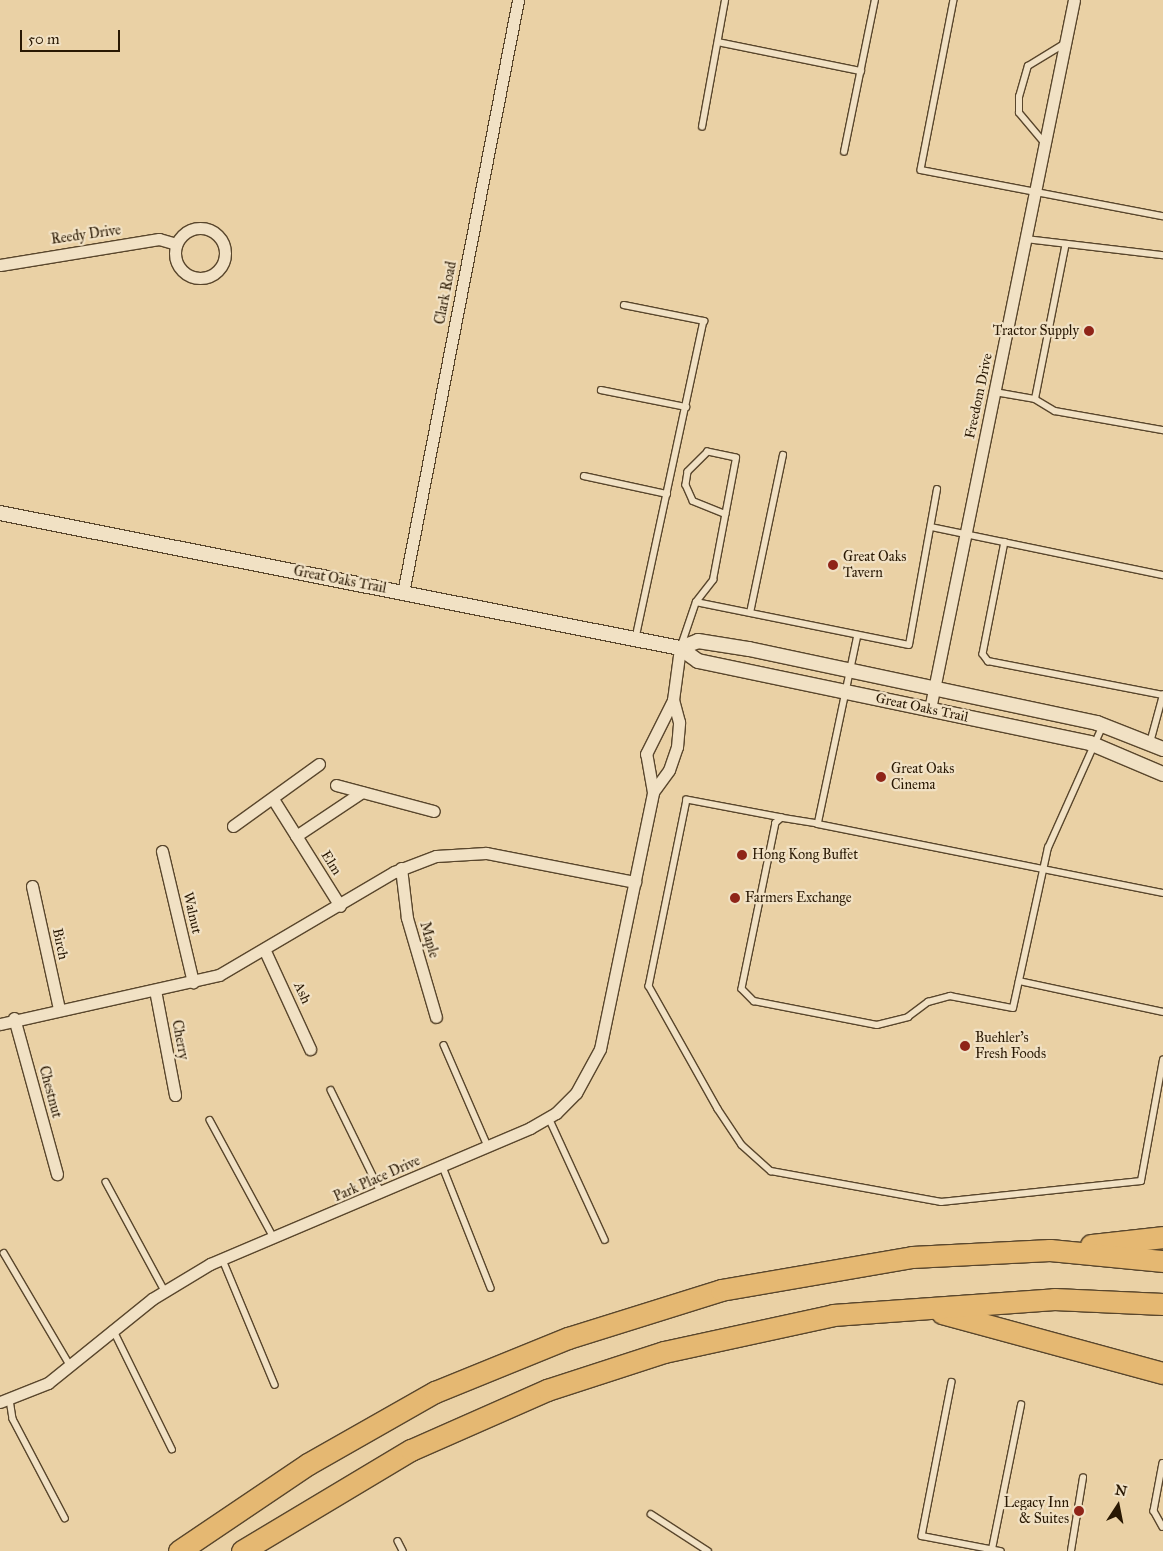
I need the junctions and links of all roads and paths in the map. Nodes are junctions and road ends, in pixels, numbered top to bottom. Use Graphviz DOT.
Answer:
graph roads {
  1 [pos="518,0"];
  2 [pos="725,0"];
  3 [pos="875,0"];
  4 [pos="954,0"];
  5 [pos="1074,0"];
  6 [pos="718,42"];
  7 [pos="1064,44"];
  8 [pos="861,71"];
  9 [pos="702,127"];
  10 [pos="1045,145"];
  11 [pos="844,152"];
  12 [pos="1036,190"];
  13 [pos="1163,216"];
  14 [pos="1026,239"];
  15 [pos="176,244"];
  16 [pos="1065,247"];
  17 [pos="1163,255"];
  18 [pos="0,265"];
  19 [pos="624,305"];
  20 [pos="601,390"];
  21 [pos="995,392"];
  22 [pos="1035,399"];
  23 [pos="686,406"];
  24 [pos="1163,430"];
  25 [pos="783,456"];
  26 [pos="584,476"];
  27 [pos="937,490"];
  28 [pos="667,494"];
  29 [pos="0,513"];
  30 [pos="725,514"];
  31 [pos="931,527"];
  32 [pos="966,534"];
  33 [pos="1005,542"];
  34 [pos="1163,575"];
  35 [pos="403,592"];
  36 [pos="696,602"];
  37 [pos="750,613"];
  38 [pos="858,635"];
  39 [pos="636,639"];
  40 [pos="680,648"];
  41 [pos="851,671"];
  42 [pos="934,689"];
  43 [pos="846,692"];
  44 [pos="1163,695"];
  45 [pos="673,700"];
  46 [pos="1162,705"];
  47 [pos="930,709"];
  48 [pos="1103,725"];
  49 [pos="1150,743"];
  50 [pos="1096,745"];
  51 [pos="1163,750"];
  52 [pos="319,764"];
  53 [pos="1163,774"];
  54 [pos="336,786"];
  55 [pos="362,792"];
  56 [pos="653,792"];
  57 [pos="273,799"];
  58 [pos="434,811"];
  59 [pos="782,818"];
  60 [pos="818,824"];
  61 [pos="233,826"];
  62 [pos="296,836"];
  63 [pos="162,851"];
  64 [pos="401,868"];
  65 [pos="1043,871"];
  66 [pos="635,882"];
  67 [pos="32,886"];
  68 [pos="1163,892"];
  69 [pos="340,906"];
  70 [pos="265,951"];
  71 [pos="1019,981"];
  72 [pos="193,982"];
  73 [pos="155,990"];
  74 [pos="58,1009"];
  75 [pos="1163,1012"];
  76 [pos="14,1018"];
  77 [pos="436,1018"];
  78 [pos="0,1024"];
  79 [pos="444,1045"];
  80 [pos="310,1049"];
  81 [pos="1163,1060"];
  82 [pos="330,1090"];
  83 [pos="175,1095"];
  84 [pos="549,1118"];
  85 [pos="210,1120"];
  86 [pos="488,1146"];
  87 [pos="443,1166"];
  88 [pos="57,1174"];
  89 [pos="106,1182"];
  90 [pos="382,1194"];
  91 [pos="1163,1237"];
  92 [pos="275,1240"];
  93 [pos="605,1240"];
  94 [pos="1050,1250"];
  95 [pos="4,1253"];
  96 [pos="223,1260"];
  97 [pos="1163,1261"];
  98 [pos="491,1288"];
  99 [pos="164,1291"];
  100 [pos="1163,1304"];
  101 [pos="925,1309"];
  102 [pos="113,1329"];
  103 [pos="70,1366"];
  104 [pos="1163,1373"];
  105 [pos="952,1382"];
  106 [pos="275,1385"];
  107 [pos="5,1401"];
  108 [pos="1021,1405"];
  109 [pos="172,1449"];
  110 [pos="1163,1463"];
  111 [pos="1083,1478"];
  112 [pos="651,1514"];
  113 [pos="65,1518"];
  114 [pos="1163,1527"];
  115 [pos="398,1542"];
  116 [pos="992,1549"];
  117 [pos="179,1551"];
  118 [pos="242,1551"];
  119 [pos="403,1551"];
  120 [pos="708,1551"];
  121 [pos="1001,1551"];
  122 [pos="1071,1551"];
  1 -- 35 [label="street, Clark Road"];
  2 -- 6 [label="lane"];
  3 -- 8 [label="lane"];
  4 -- 12 [label="lane"];
  5 -- 7 [label="street, Freedom Drive"];
  6 -- 8 [label="lane"];
  6 -- 9 [label="lane"];
  7 -- 10 [label="street, Freedom Drive"];
  7 -- 10 [label="lane"];
  8 -- 11 [label="lane"];
  10 -- 12 [label="street, Freedom Drive"];
  12 -- 13 [label="lane"];
  12 -- 14 [label="street, Freedom Drive"];
  14 -- 16 [label="lane"];
  14 -- 21 [label="street, Freedom Drive"];
  15 -- 15 [label="street"];
  15 -- 18 [label="street, Reedy Drive"];
  16 -- 17 [label="lane"];
  16 -- 22 [label="lane"];
  19 -- 23 [label="lane"];
  20 -- 23 [label="lane"];
  21 -- 22 [label="lane"];
  21 -- 32 [label="street, Freedom Drive"];
  22 -- 24 [label="lane"];
  23 -- 28 [label="lane"];
  25 -- 37 [label="lane"];
  26 -- 28 [label="lane"];
  27 -- 31 [label="lane"];
  28 -- 39 [label="lane"];
  29 -- 35 [label="street, Great Oaks Trail"];
  30 -- 30 [label="lane"];
  30 -- 36 [label="lane"];
  31 -- 32 [label="lane"];
  31 -- 38 [label="lane"];
  32 -- 33 [label="lane"];
  32 -- 42 [label="street, Freedom Drive"];
  33 -- 34 [label="lane"];
  33 -- 44 [label="lane"];
  35 -- 39 [label="street, Great Oaks Trail"];
  36 -- 37 [label="lane"];
  36 -- 40 [label="lane"];
  37 -- 38 [label="lane"];
  38 -- 41 [label="lane"];
  39 -- 40 [label="street, Great Oaks Trail"];
  40 -- 41 [label="street, Great Oaks Trail"];
  40 -- 43 [label="street, Great Oaks Trail"];
  40 -- 45 [label="street, Park Place Drive"];
  41 -- 42 [label="street, Great Oaks Trail"];
  41 -- 43 [label="lane"];
  42 -- 47 [label="street, Freedom Drive"];
  42 -- 48 [label="street, Great Oaks Trail"];
  43 -- 47 [label="street, Great Oaks Trail"];
  43 -- 60 [label="lane"];
  44 -- 46 [label="lane"];
  45 -- 56 [label="street, Park Place Drive"];
  45 -- 56 [label="street, Park Place Drive"];
  46 -- 49 [label="lane"];
  47 -- 50 [label="street, Great Oaks Trail"];
  48 -- 49 [label="street, Great Oaks Trail"];
  48 -- 50 [label="lane"];
  49 -- 51 [label="street, Great Oaks Trail"];
  50 -- 53 [label="street, Great Oaks Trail"];
  50 -- 65 [label="lane"];
  52 -- 57 [label="street"];
  54 -- 55 [label="street"];
  55 -- 58 [label="street"];
  55 -- 62 [label="street"];
  56 -- 66 [label="street, Park Place Drive"];
  57 -- 61 [label="street"];
  57 -- 62 [label="street, Elm"];
  59 -- 60 [label="lane"];
  59 -- 71 [label="lane"];
  59 -- 81 [label="lane"];
  60 -- 65 [label="lane"];
  62 -- 69 [label="street, Elm"];
  63 -- 72 [label="street, Walnut"];
  64 -- 66 [label="street"];
  64 -- 69 [label="street"];
  64 -- 77 [label="street, Maple"];
  65 -- 68 [label="lane"];
  65 -- 71 [label="lane"];
  66 -- 84 [label="street, Park Place Drive"];
  67 -- 74 [label="street, Birch"];
  69 -- 70 [label="street"];
  70 -- 72 [label="street"];
  70 -- 80 [label="street, Ash"];
  71 -- 75 [label="lane"];
  72 -- 73 [label="street"];
  73 -- 74 [label="street"];
  73 -- 83 [label="street, Cherry"];
  74 -- 76 [label="street"];
  76 -- 78 [label="street"];
  76 -- 88 [label="street, Chestnut"];
  79 -- 86 [label="lane"];
  82 -- 90 [label="lane"];
  84 -- 86 [label="street, Park Place Drive"];
  84 -- 93 [label="lane"];
  85 -- 92 [label="lane"];
  86 -- 87 [label="street, Park Place Drive"];
  87 -- 90 [label="street, Park Place Drive"];
  87 -- 98 [label="lane"];
  89 -- 99 [label="lane"];
  90 -- 92 [label="street, Park Place Drive"];
  91 -- 94 [label="highway"];
  92 -- 96 [label="street, Park Place Drive"];
  94 -- 97 [label="highway"];
  94 -- 117 [label="highway"];
  95 -- 103 [label="lane"];
  96 -- 99 [label="street, Park Place Drive"];
  96 -- 106 [label="lane"];
  99 -- 102 [label="street, Park Place Drive"];
  100 -- 101 [label="highway"];
  101 -- 104 [label="highway"];
  101 -- 118 [label="highway"];
  102 -- 103 [label="street, Park Place Drive"];
  102 -- 109 [label="lane"];
  103 -- 107 [label="street, Park Place Drive"];
  105 -- 116 [label="lane"];
  107 -- 113 [label="lane"];
  108 -- 116 [label="lane"];
  110 -- 114 [label="lane"];
  111 -- 122 [label="lane"];
  112 -- 120 [label="lane"];
  115 -- 119 [label="lane"];
  116 -- 121 [label="lane"];
}
